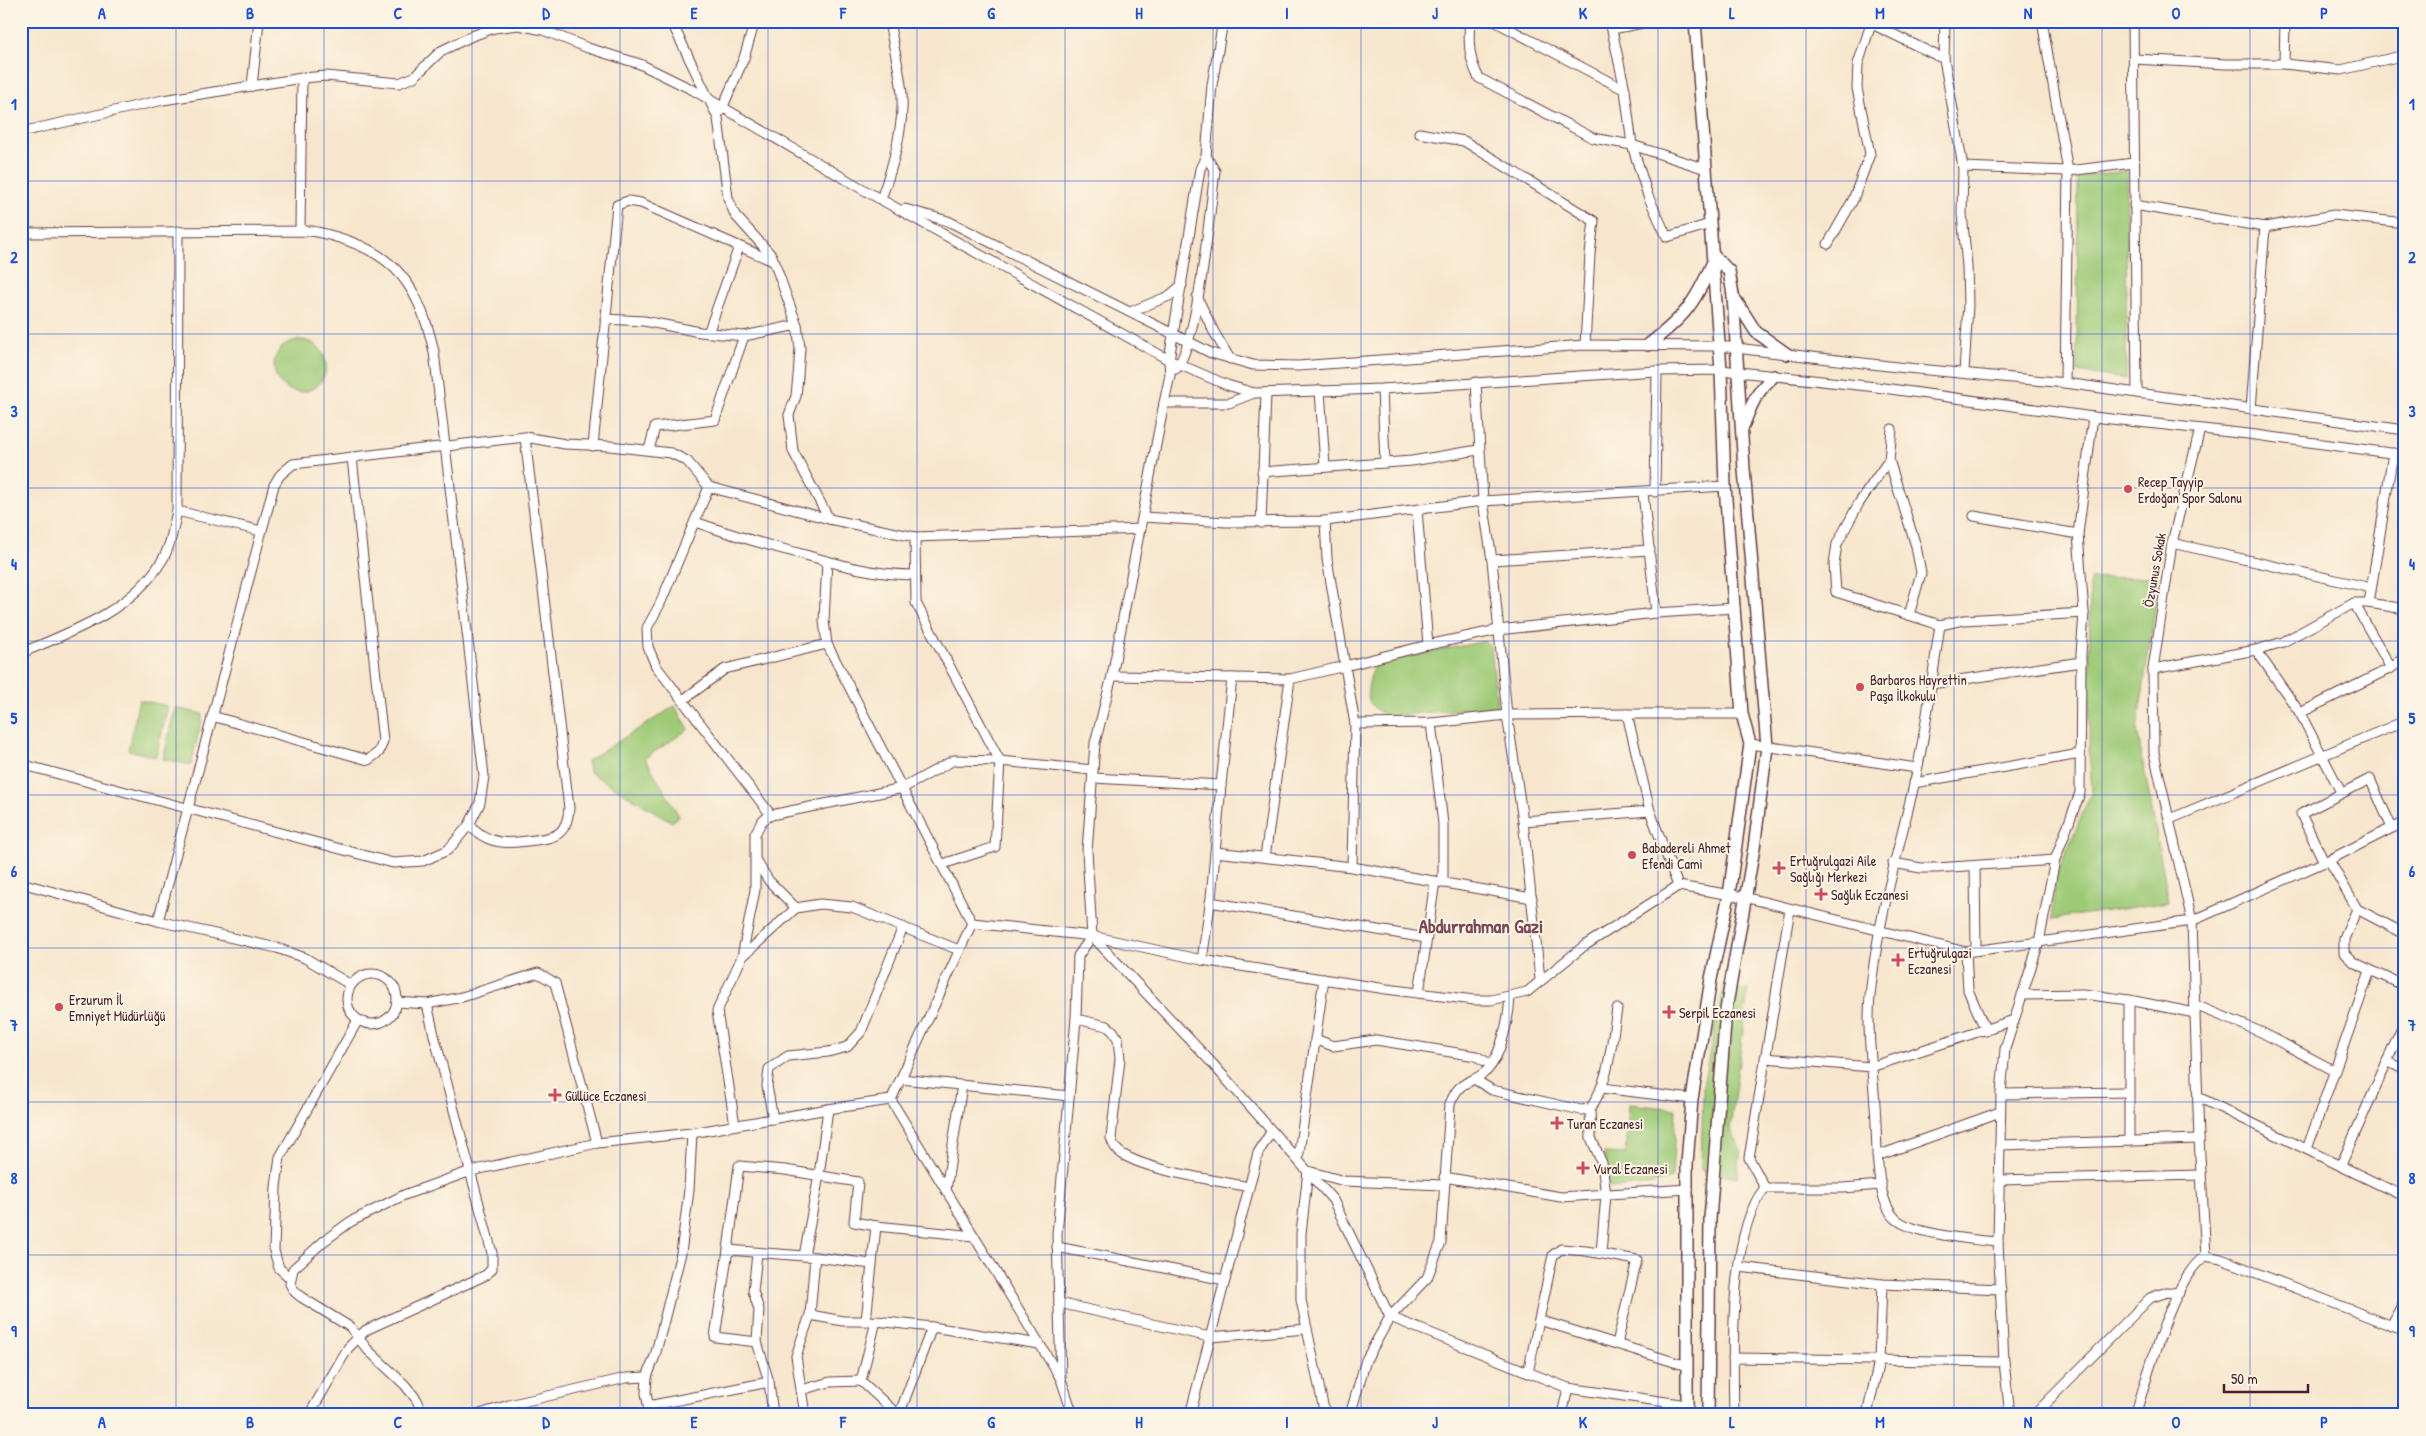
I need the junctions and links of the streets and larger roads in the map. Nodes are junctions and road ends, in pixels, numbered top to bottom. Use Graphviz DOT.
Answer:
graph roads {
  1 [pos="259,21"];
  2 [pos="671,21"];
  3 [pos="755,21"];
  4 [pos="889,21"];
  5 [pos="1222,21"];
  6 [pos="1470,21"];
  7 [pos="1494,21"];
  8 [pos="1654,21"];
  9 [pos="1695,21"];
  10 [pos="1945,21"];
  11 [pos="2042,21"];
  12 [pos="2133,21"];
  13 [pos="2285,21"];
  14 [pos="1870,22"];
  15 [pos="1611,25"];
  16 [pos="2405,55"];
  17 [pos="1944,58"];
  18 [pos="2134,59"];
  19 [pos="2284,64"];
  20 [pos="302,78"];
  21 [pos="252,86"];
  22 [pos="1626,90"];
  23 [pos="709,100"];
  24 [pos="723,108"];
  25 [pos="718,118"];
  26 [pos="21,132"];
  27 [pos="1419,133"];
  28 [pos="1632,145"];
  29 [pos="1206,156"];
  30 [pos="2134,164"];
  31 [pos="1963,167"];
  32 [pos="1706,169"];
  33 [pos="2068,171"];
  34 [pos="881,199"];
  35 [pos="890,204"];
  36 [pos="2134,205"];
  37 [pos="2405,223"];
  38 [pos="1710,224"];
  39 [pos="2265,227"];
  40 [pos="300,230"];
  41 [pos="178,231"];
  42 [pos="21,233"];
  43 [pos="1828,244"];
  44 [pos="739,247"];
  45 [pos="1713,258"];
  46 [pos="775,262"];
  47 [pos="1182,285"];
  48 [pos="1733,295"];
  49 [pos="1197,297"];
  50 [pos="1130,312"];
  51 [pos="605,320"];
  52 [pos="798,325"];
  53 [pos="708,333"];
  54 [pos="1175,335"];
  55 [pos="744,336"];
  56 [pos="1188,341"];
  57 [pos="1585,345"];
  58 [pos="1648,345"];
  59 [pos="1720,346"];
  60 [pos="1735,348"];
  61 [pos="1787,354"];
  62 [pos="1230,359"];
  63 [pos="1169,360"];
  64 [pos="1179,364"];
  65 [pos="1722,370"];
  66 [pos="1657,371"];
  67 [pos="1737,372"];
  68 [pos="1964,372"];
  69 [pos="1170,375"];
  70 [pos="1774,376"];
  71 [pos="1476,382"];
  72 [pos="2065,383"];
  73 [pos="1382,388"];
  74 [pos="1320,390"];
  75 [pos="2137,393"];
  76 [pos="1254,394"];
  77 [pos="1266,394"];
  78 [pos="1164,403"];
  79 [pos="2251,409"];
  80 [pos="2093,417"];
  81 [pos="1892,429"];
  82 [pos="2200,429"];
  83 [pos="2403,429"];
  84 [pos="1741,431"];
  85 [pos="525,437"];
  86 [pos="593,446"];
  87 [pos="446,447"];
  88 [pos="649,450"];
  89 [pos="1478,450"];
  90 [pos="2393,453"];
  91 [pos="2405,455"];
  92 [pos="352,458"];
  93 [pos="1889,460"];
  94 [pos="1385,462"];
  95 [pos="1325,467"];
  96 [pos="1262,472"];
  97 [pos="1725,486"];
  98 [pos="709,487"];
  99 [pos="1655,492"];
  100 [pos="1643,493"];
  101 [pos="1483,501"];
  102 [pos="1417,510"];
  103 [pos="177,511"];
  104 [pos="1143,516"];
  105 [pos="1974,516"];
  106 [pos="829,519"];
  107 [pos="1325,521"];
  108 [pos="695,522"];
  109 [pos="1261,523"];
  110 [pos="1141,529"];
  111 [pos="261,531"];
  112 [pos="2078,534"];
  113 [pos="914,537"];
  114 [pos="2172,543"];
  115 [pos="1650,550"];
  116 [pos="1492,560"];
  117 [pos="827,562"];
  118 [pos="915,575"];
  119 [pos="2371,588"];
  120 [pos="2354,603"];
  121 [pos="2369,603"];
  122 [pos="1735,608"];
  123 [pos="2405,609"];
  124 [pos="1656,613"];
  125 [pos="2084,613"];
  126 [pos="1909,615"];
  127 [pos="1940,625"];
  128 [pos="1498,630"];
  129 [pos="828,644"];
  130 [pos="1428,645"];
  131 [pos="2256,650"];
  132 [pos="21,653"];
  133 [pos="2405,658"];
  134 [pos="2082,662"];
  135 [pos="1345,666"];
  136 [pos="2152,668"];
  137 [pos="2390,668"];
  138 [pos="1112,676"];
  139 [pos="1232,678"];
  140 [pos="1290,679"];
  141 [pos="1931,684"];
  142 [pos="683,700"];
  143 [pos="2300,713"];
  144 [pos="1627,714"];
  145 [pos="1742,714"];
  146 [pos="1507,715"];
  147 [pos="212,716"];
  148 [pos="2405,721"];
  149 [pos="1431,723"];
  150 [pos="1355,724"];
  151 [pos="1750,744"];
  152 [pos="1767,746"];
  153 [pos="2080,754"];
  154 [pos="2323,757"];
  155 [pos="1000,761"];
  156 [pos="21,764"];
  157 [pos="1916,768"];
  158 [pos="1093,774"];
  159 [pos="1914,783"];
  160 [pos="1221,785"];
  161 [pos="903,788"];
  162 [pos="2341,792"];
  163 [pos="188,808"];
  164 [pos="1650,811"];
  165 [pos="771,815"];
  166 [pos="2170,819"];
  167 [pos="1523,821"];
  168 [pos="2405,824"];
  169 [pos="469,825"];
  170 [pos="2392,828"];
  171 [pos="1215,852"];
  172 [pos="1266,857"];
  173 [pos="756,860"];
  174 [pos="2055,860"];
  175 [pos="2326,861"];
  176 [pos="1893,863"];
  177 [pos="943,864"];
  178 [pos="1975,866"];
  179 [pos="1352,867"];
  180 [pos="1439,882"];
  181 [pos="21,883"];
  182 [pos="1678,886"];
  183 [pos="1729,894"];
  184 [pos="1744,897"];
  185 [pos="1532,898"];
  186 [pos="1210,902"];
  187 [pos="796,908"];
  188 [pos="1790,909"];
  189 [pos="2357,909"];
  190 [pos="158,921"];
  191 [pos="2192,921"];
  192 [pos="972,922"];
  193 [pos="903,927"];
  194 [pos="1880,929"];
  195 [pos="2405,934"];
  196 [pos="1092,936"];
  197 [pos="1426,938"];
  198 [pos="2039,942"];
  199 [pos="959,950"];
  200 [pos="1976,950"];
  201 [pos="1966,952"];
  202 [pos="742,957"];
  203 [pos="1202,960"];
  204 [pos="2370,971"];
  205 [pos="1324,979"];
  206 [pos="1540,979"];
  207 [pos="351,985"];
  208 [pos="2405,986"];
  209 [pos="1419,993"];
  210 [pos="2022,995"];
  211 [pos="1510,997"];
  212 [pos="2129,1000"];
  213 [pos="397,1002"];
  214 [pos="428,1004"];
  215 [pos="2195,1009"];
  216 [pos="1617,1010"];
  217 [pos="1076,1019"];
  218 [pos="358,1020"];
  219 [pos="2014,1020"];
  220 [pos="2405,1021"];
  221 [pos="1986,1030"];
  222 [pos="1315,1039"];
  223 [pos="1765,1058"];
  224 [pos="2387,1061"];
  225 [pos="1490,1064"];
  226 [pos="1871,1067"];
  227 [pos="2335,1070"];
  228 [pos="2405,1070"];
  229 [pos="901,1079"];
  230 [pos="1474,1079"];
  231 [pos="962,1085"];
  232 [pos="1602,1088"];
  233 [pos="2128,1092"];
  234 [pos="2001,1094"];
  235 [pos="1069,1096"];
  236 [pos="2198,1097"];
  237 [pos="1692,1099"];
  238 [pos="891,1100"];
  239 [pos="828,1109"];
  240 [pos="1590,1109"];
  241 [pos="2000,1112"];
  242 [pos="773,1118"];
  243 [pos="735,1125"];
  244 [pos="1271,1132"];
  245 [pos="692,1133"];
  246 [pos="2199,1139"];
  247 [pos="2129,1141"];
  248 [pos="597,1143"];
  249 [pos="2000,1145"];
  250 [pos="2307,1149"];
  251 [pos="1877,1156"];
  252 [pos="1298,1160"];
  253 [pos="2341,1165"];
  254 [pos="471,1171"];
  255 [pos="1308,1171"];
  256 [pos="819,1175"];
  257 [pos="2201,1175"];
  258 [pos="1999,1180"];
  259 [pos="1444,1181"];
  260 [pos="1881,1185"];
  261 [pos="1249,1187"];
  262 [pos="1765,1188"];
  263 [pos="1688,1189"];
  264 [pos="946,1190"];
  265 [pos="1606,1195"];
  266 [pos="2405,1197"];
  267 [pos="876,1226"];
  268 [pos="974,1236"];
  269 [pos="1998,1242"];
  270 [pos="1057,1247"];
  271 [pos="728,1250"];
  272 [pos="1601,1253"];
  273 [pos="757,1254"];
  274 [pos="804,1256"];
  275 [pos="2206,1256"];
  276 [pos="815,1257"];
  277 [pos="872,1264"];
  278 [pos="1739,1267"];
  279 [pos="290,1278"];
  280 [pos="1225,1280"];
  281 [pos="1882,1284"];
  282 [pos="2000,1290"];
  283 [pos="2179,1293"];
  284 [pos="2405,1299"];
  285 [pos="1059,1303"];
  286 [pos="810,1315"];
  287 [pos="1390,1317"];
  288 [pos="866,1320"];
  289 [pos="1539,1320"];
  290 [pos="876,1321"];
  291 [pos="2392,1326"];
  292 [pos="932,1327"];
  293 [pos="1307,1330"];
  294 [pos="2405,1331"];
  295 [pos="1210,1337"];
  296 [pos="357,1338"];
  297 [pos="757,1342"];
  298 [pos="1039,1344"];
  299 [pos="1617,1344"];
  300 [pos="1733,1358"];
  301 [pos="1879,1361"];
  302 [pos="2004,1362"];
  303 [pos="1687,1366"];
  304 [pos="1528,1373"];
  305 [pos="647,1377"];
  306 [pos="1061,1379"];
  307 [pos="860,1381"];
  308 [pos="769,1382"];
  309 [pos="1568,1388"];
  310 [pos="801,1390"];
  311 [pos="649,1410"];
  312 [pos="1687,1410"];
  313 [pos="1352,1414"];
  314 [pos="309,1415"];
  315 [pos="423,1415"];
  316 [pos="477,1415"];
  317 [pos="773,1415"];
  318 [pos="805,1415"];
  319 [pos="898,1415"];
  320 [pos="1073,1415"];
  321 [pos="1190,1415"];
  322 [pos="1324,1415"];
  323 [pos="1341,1415"];
  324 [pos="1562,1415"];
  325 [pos="1708,1415"];
  326 [pos="1734,1415"];
  327 [pos="1867,1415"];
  328 [pos="2010,1415"];
  329 [pos="2034,1415"];
  330 [pos="2135,1415"];
  1 -- 21 [label="street"];
  2 -- 23 [label="street"];
  3 -- 24 [label="street"];
  4 -- 34 [label="street"];
  5 -- 29 [label="street"];
  6 -- 28 [label="street"];
  7 -- 22 [label="street"];
  8 -- 15 [label="street"];
  9 -- 32 [label="street"];
  10 -- 17 [label="street"];
  11 -- 33 [label="street"];
  12 -- 18 [label="street"];
  13 -- 19 [label="street"];
  14 -- 17 [label="street"];
  14 -- 43 [label="street"];
  15 -- 22 [label="street"];
  16 -- 19 [label="street"];
  17 -- 31 [label="street"];
  18 -- 19 [label="street"];
  18 -- 30 [label="street"];
  20 -- 21 [label="street"];
  20 -- 23 [label="street"];
  20 -- 40 [label="street"];
  21 -- 26 [label="street"];
  22 -- 28 [label="street"];
  23 -- 24 [label="street"];
  23 -- 25 [label="street"];
  24 -- 25 [label="street"];
  24 -- 34 [label="street"];
  25 -- 46 [label="street"];
  27 -- 57 [label="street"];
  28 -- 32 [label="street"];
  28 -- 38 [label="street"];
  29 -- 47 [label="street"];
  29 -- 49 [label="street"];
  30 -- 33 [label="street"];
  30 -- 36 [label="street"];
  31 -- 33 [label="street"];
  31 -- 68 [label="street"];
  32 -- 38 [label="street"];
  33 -- 72 [label="street"];
  34 -- 35 [label="street"];
  35 -- 50 [label="street"];
  35 -- 63 [label="street"];
  36 -- 39 [label="street"];
  36 -- 75 [label="street"];
  37 -- 39 [label="street"];
  38 -- 45 [label="street"];
  39 -- 79 [label="street"];
  40 -- 41 [label="street"];
  40 -- 87 [label="street"];
  41 -- 42 [label="street"];
  41 -- 103 [label="street"];
  44 -- 46 [label="street"];
  44 -- 51 [label="street"];
  44 -- 53 [label="street"];
  45 -- 48 [label="street"];
  45 -- 58 [label="street"];
  45 -- 59 [label="street"];
  46 -- 52 [label="street"];
  47 -- 50 [label="street"];
  47 -- 54 [label="street"];
  48 -- 60 [label="street"];
  48 -- 61 [label="street"];
  49 -- 56 [label="street"];
  49 -- 62 [label="street"];
  50 -- 54 [label="street"];
  51 -- 53 [label="street"];
  51 -- 86 [label="street"];
  52 -- 55 [label="street"];
  52 -- 106 [label="street"];
  53 -- 55 [label="street"];
  54 -- 56 [label="street"];
  54 -- 63 [label="street"];
  55 -- 88 [label="street"];
  56 -- 62 [label="street"];
  56 -- 64 [label="street"];
  57 -- 58 [label="street"];
  57 -- 62 [label="street"];
  58 -- 59 [label="street"];
  59 -- 60 [label="street"];
  59 -- 65 [label="street"];
  60 -- 61 [label="street"];
  60 -- 67 [label="street"];
  61 -- 68 [label="street"];
  63 -- 64 [label="street"];
  63 -- 69 [label="street"];
  64 -- 69 [label="street"];
  64 -- 76 [label="street"];
  65 -- 66 [label="street"];
  65 -- 67 [label="street"];
  65 -- 97 [label="street"];
  66 -- 71 [label="street"];
  66 -- 99 [label="street"];
  67 -- 70 [label="street"];
  67 -- 84 [label="street"];
  68 -- 72 [label="street"];
  69 -- 78 [label="street"];
  70 -- 80 [label="street"];
  70 -- 84 [label="street"];
  71 -- 73 [label="street"];
  71 -- 89 [label="street"];
  72 -- 75 [label="street"];
  73 -- 74 [label="street"];
  73 -- 94 [label="street"];
  74 -- 77 [label="street"];
  74 -- 95 [label="street"];
  75 -- 79 [label="street"];
  76 -- 77 [label="street"];
  76 -- 78 [label="street"];
  77 -- 96 [label="street"];
  78 -- 104 [label="street"];
  79 -- 83 [label="street"];
  80 -- 82 [label="street"];
  80 -- 112 [label="street"];
  81 -- 93 [label="street"];
  82 -- 90 [label="street"];
  82 -- 114 [label="street, Özyunus Sokak"];
  84 -- 152 [label="street"];
  85 -- 86 [label="street"];
  85 -- 87 [label="street"];
  85 -- 169 [label="street"];
  86 -- 88 [label="street"];
  87 -- 92 [label="street"];
  87 -- 169 [label="street"];
  88 -- 98 [label="street"];
  89 -- 94 [label="street"];
  89 -- 101 [label="street"];
  90 -- 91 [label="street"];
  90 -- 119 [label="street"];
  92 -- 111 [label="street"];
  92 -- 147 [label="street"];
  93 -- 126 [label="street"];
  93 -- 126 [label="street"];
  94 -- 95 [label="street"];
  95 -- 96 [label="street"];
  96 -- 109 [label="street"];
  97 -- 99 [label="street"];
  97 -- 122 [label="street"];
  98 -- 106 [label="street"];
  98 -- 108 [label="street"];
  99 -- 100 [label="street"];
  100 -- 101 [label="street"];
  100 -- 115 [label="street"];
  101 -- 102 [label="street"];
  101 -- 116 [label="street"];
  102 -- 107 [label="street"];
  102 -- 130 [label="street"];
  103 -- 111 [label="street"];
  103 -- 132 [label="street"];
  104 -- 109 [label="street"];
  104 -- 110 [label="street"];
  105 -- 112 [label="street"];
  106 -- 113 [label="street"];
  107 -- 109 [label="street"];
  107 -- 135 [label="street"];
  108 -- 117 [label="street"];
  108 -- 142 [label="street"];
  110 -- 113 [label="street"];
  110 -- 138 [label="street"];
  111 -- 147 [label="street"];
  112 -- 125 [label="street"];
  113 -- 118 [label="street"];
  114 -- 119 [label="street"];
  114 -- 136 [label="street, Özyunus Sokak"];
  115 -- 116 [label="street"];
  115 -- 124 [label="street"];
  116 -- 128 [label="street"];
  117 -- 118 [label="street"];
  117 -- 129 [label="street"];
  118 -- 155 [label="street"];
  119 -- 121 [label="street"];
  120 -- 121 [label="street"];
  120 -- 131 [label="street"];
  120 -- 137 [label="street"];
  121 -- 123 [label="street"];
  122 -- 124 [label="street"];
  122 -- 145 [label="street"];
  124 -- 128 [label="street"];
  125 -- 127 [label="street"];
  125 -- 134 [label="street"];
  126 -- 127 [label="street"];
  127 -- 141 [label="street"];
  128 -- 130 [label="street"];
  128 -- 146 [label="street"];
  129 -- 142 [label="street"];
  129 -- 161 [label="street"];
  130 -- 135 [label="street"];
  131 -- 136 [label="street"];
  131 -- 143 [label="street"];
  133 -- 137 [label="street"];
  134 -- 141 [label="street"];
  134 -- 153 [label="street"];
  135 -- 140 [label="street"];
  135 -- 150 [label="street"];
  136 -- 166 [label="street, Özyunus Sokak"];
  137 -- 143 [label="street"];
  138 -- 139 [label="street"];
  138 -- 158 [label="street"];
  139 -- 140 [label="street"];
  139 -- 160 [label="street"];
  140 -- 172 [label="street"];
  141 -- 157 [label="street"];
  142 -- 165 [label="street"];
  143 -- 154 [label="street"];
  144 -- 145 [label="street"];
  144 -- 146 [label="street"];
  144 -- 164 [label="street"];
  145 -- 151 [label="street"];
  146 -- 149 [label="street"];
  146 -- 167 [label="street"];
  147 -- 163 [label="street"];
  148 -- 154 [label="street"];
  149 -- 150 [label="street"];
  149 -- 180 [label="street"];
  150 -- 179 [label="street"];
  151 -- 152 [label="street"];
  151 -- 183 [label="street"];
  152 -- 157 [label="street"];
  152 -- 184 [label="street"];
  153 -- 159 [label="street"];
  153 -- 174 [label="street"];
  154 -- 162 [label="street"];
  154 -- 166 [label="street"];
  155 -- 158 [label="street"];
  155 -- 161 [label="street"];
  155 -- 177 [label="street"];
  156 -- 163 [label="street"];
  157 -- 159 [label="street"];
  158 -- 160 [label="street"];
  158 -- 196 [label="street"];
  159 -- 176 [label="street"];
  160 -- 171 [label="street"];
  161 -- 165 [label="street"];
  161 -- 177 [label="street"];
  162 -- 170 [label="street"];
  162 -- 175 [label="street"];
  163 -- 169 [label="street"];
  163 -- 190 [label="street"];
  164 -- 167 [label="street"];
  164 -- 182 [label="street"];
  165 -- 173 [label="street"];
  166 -- 191 [label="street, Özyunus Sokak"];
  167 -- 185 [label="street"];
  168 -- 170 [label="street"];
  170 -- 175 [label="street"];
  171 -- 172 [label="street"];
  171 -- 186 [label="street"];
  172 -- 179 [label="street"];
  173 -- 187 [label="street"];
  173 -- 202 [label="street"];
  174 -- 178 [label="street"];
  174 -- 198 [label="street"];
  175 -- 189 [label="street"];
  175 -- 191 [label="street"];
  176 -- 178 [label="street"];
  176 -- 194 [label="street"];
  177 -- 192 [label="street"];
  178 -- 200 [label="street"];
  179 -- 180 [label="street"];
  180 -- 185 [label="street"];
  180 -- 197 [label="street"];
  181 -- 190 [label="street"];
  182 -- 183 [label="street"];
  182 -- 206 [label="street"];
  183 -- 184 [label="street"];
  183 -- 237 [label="street"];
  184 -- 188 [label="street"];
  184 -- 325 [label="street"];
  185 -- 206 [label="street"];
  186 -- 197 [label="street"];
  186 -- 203 [label="street"];
  187 -- 193 [label="street"];
  187 -- 202 [label="street"];
  188 -- 194 [label="street"];
  188 -- 223 [label="street"];
  189 -- 195 [label="street"];
  189 -- 204 [label="street"];
  190 -- 207 [label="street"];
  191 -- 198 [label="street"];
  191 -- 215 [label="street, Özyunus Sokak"];
  192 -- 196 [label="street"];
  192 -- 199 [label="street"];
  193 -- 199 [label="street"];
  193 -- 242 [label="street"];
  194 -- 201 [label="street"];
  194 -- 226 [label="street"];
  196 -- 203 [label="street"];
  196 -- 217 [label="street"];
  196 -- 244 [label="street"];
  197 -- 209 [label="street"];
  198 -- 200 [label="street"];
  198 -- 210 [label="street"];
  199 -- 229 [label="street"];
  200 -- 201 [label="street"];
  201 -- 221 [label="street"];
  202 -- 243 [label="street"];
  203 -- 205 [label="street"];
  204 -- 208 [label="street"];
  204 -- 227 [label="street"];
  205 -- 209 [label="street"];
  205 -- 222 [label="street"];
  206 -- 211 [label="street"];
  207 -- 213 [label="street"];
  207 -- 218 [label="street"];
  209 -- 211 [label="street"];
  210 -- 212 [label="street"];
  210 -- 219 [label="street"];
  211 -- 225 [label="street"];
  212 -- 215 [label="street"];
  212 -- 233 [label="street"];
  213 -- 214 [label="street"];
  213 -- 218 [label="street"];
  214 -- 248 [label="street"];
  214 -- 254 [label="street"];
  215 -- 227 [label="street"];
  215 -- 236 [label="street, Özyunus Sokak"];
  216 -- 232 [label="street"];
  217 -- 235 [label="street"];
  217 -- 261 [label="street"];
  218 -- 279 [label="street"];
  219 -- 221 [label="street"];
  219 -- 234 [label="street"];
  220 -- 224 [label="street"];
  221 -- 226 [label="street"];
  222 -- 225 [label="street"];
  222 -- 252 [label="street"];
  223 -- 226 [label="street"];
  223 -- 262 [label="street"];
  224 -- 228 [label="street"];
  224 -- 253 [label="street"];
  225 -- 230 [label="street"];
  226 -- 251 [label="street"];
  227 -- 250 [label="street"];
  229 -- 231 [label="street"];
  229 -- 238 [label="street"];
  230 -- 240 [label="street"];
  230 -- 259 [label="street"];
  231 -- 235 [label="street"];
  231 -- 264 [label="street"];
  232 -- 237 [label="street"];
  232 -- 240 [label="street"];
  233 -- 234 [label="street"];
  233 -- 247 [label="street"];
  234 -- 241 [label="street"];
  235 -- 270 [label="street"];
  236 -- 246 [label="street, Özyunus Sokak"];
  236 -- 250 [label="street"];
  237 -- 263 [label="street"];
  238 -- 239 [label="street"];
  238 -- 264 [label="street"];
  239 -- 242 [label="street"];
  239 -- 256 [label="street"];
  240 -- 265 [label="street"];
  241 -- 249 [label="street"];
  241 -- 251 [label="street"];
  242 -- 243 [label="street"];
  243 -- 245 [label="street"];
  244 -- 252 [label="street"];
  244 -- 261 [label="street"];
  245 -- 248 [label="street"];
  245 -- 305 [label="street"];
  246 -- 247 [label="street"];
  246 -- 257 [label="street, Özyunus Sokak"];
  247 -- 249 [label="street"];
  248 -- 254 [label="street"];
  249 -- 258 [label="street"];
  250 -- 253 [label="street"];
  251 -- 260 [label="street"];
  252 -- 255 [label="street"];
  253 -- 266 [label="street"];
  254 -- 279 [label="street"];
  254 -- 296 [label="street"];
  255 -- 259 [label="street"];
  255 -- 287 [label="street"];
  255 -- 293 [label="street"];
  256 -- 267 [label="street"];
  256 -- 271 [label="street"];
  256 -- 274 [label="street"];
  257 -- 258 [label="street"];
  257 -- 275 [label="street, Özyunus Sokak"];
  258 -- 269 [label="street"];
  259 -- 265 [label="street"];
  259 -- 287 [label="street"];
  260 -- 262 [label="street"];
  260 -- 269 [label="street"];
  261 -- 280 [label="street"];
  262 -- 278 [label="street"];
  263 -- 265 [label="street"];
  263 -- 303 [label="street"];
  264 -- 268 [label="street"];
  265 -- 272 [label="street"];
  267 -- 268 [label="street"];
  267 -- 277 [label="street"];
  268 -- 298 [label="street"];
  269 -- 282 [label="street"];
  270 -- 280 [label="street"];
  270 -- 285 [label="street"];
  271 -- 273 [label="street"];
  271 -- 297 [label="street"];
  272 -- 289 [label="street"];
  272 -- 299 [label="street"];
  273 -- 274 [label="street"];
  273 -- 297 [label="street"];
  274 -- 276 [label="street"];
  275 -- 283 [label="street"];
  275 -- 291 [label="street"];
  276 -- 277 [label="street"];
  276 -- 286 [label="street"];
  277 -- 288 [label="street"];
  278 -- 281 [label="street"];
  278 -- 300 [label="street"];
  279 -- 296 [label="street"];
  280 -- 295 [label="street"];
  281 -- 282 [label="street"];
  281 -- 301 [label="street"];
  282 -- 302 [label="street"];
  283 -- 329 [label="street"];
  283 -- 330 [label="street"];
  284 -- 291 [label="street"];
  285 -- 295 [label="street"];
  285 -- 306 [label="street"];
  286 -- 288 [label="street"];
  286 -- 310 [label="street"];
  287 -- 304 [label="street"];
  287 -- 313 [label="street"];
  288 -- 290 [label="street"];
  289 -- 299 [label="street"];
  289 -- 304 [label="street"];
  290 -- 292 [label="street"];
  290 -- 307 [label="street"];
  291 -- 294 [label="street"];
  292 -- 298 [label="street"];
  292 -- 319 [label="street"];
  293 -- 295 [label="street"];
  293 -- 322 [label="street"];
  295 -- 321 [label="street"];
  296 -- 314 [label="street"];
  296 -- 315 [label="street"];
  297 -- 308 [label="street"];
  298 -- 306 [label="street"];
  299 -- 303 [label="street"];
  300 -- 301 [label="street"];
  300 -- 326 [label="street"];
  301 -- 302 [label="street"];
  301 -- 327 [label="street"];
  302 -- 328 [label="street"];
  303 -- 312 [label="street"];
  304 -- 309 [label="street"];
  305 -- 311 [label="street"];
  305 -- 316 [label="street"];
  306 -- 320 [label="street"];
  307 -- 310 [label="street"];
  307 -- 319 [label="street"];
  308 -- 311 [label="street"];
  308 -- 317 [label="street"];
  309 -- 312 [label="street"];
  309 -- 324 [label="street"];
  310 -- 318 [label="street"];
  313 -- 323 [label="street"];
}
